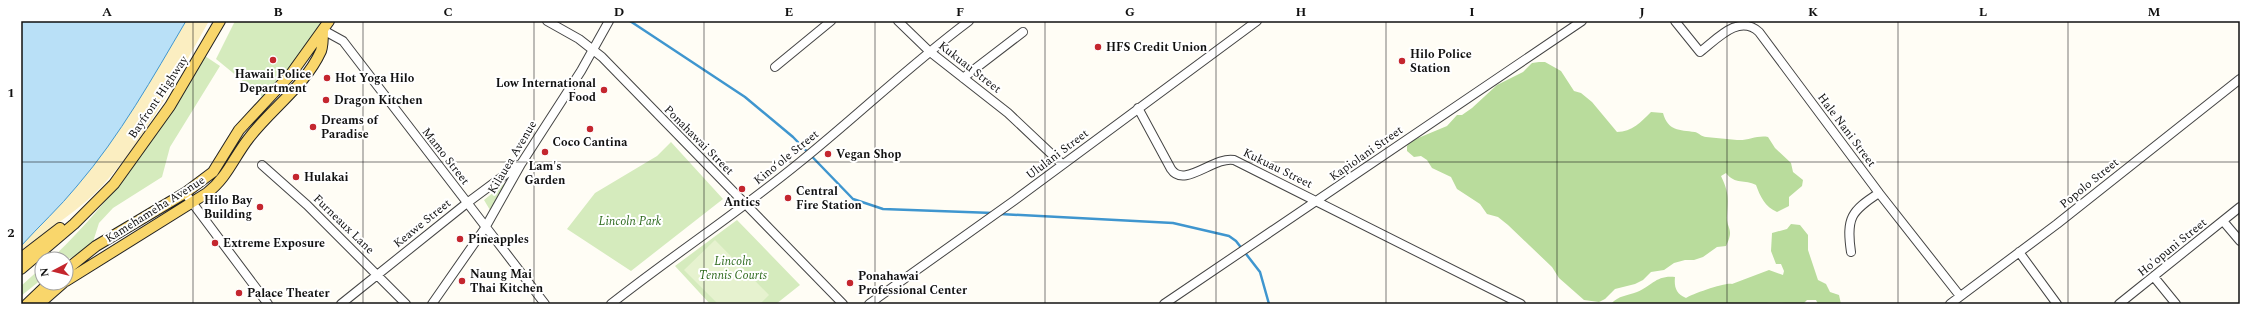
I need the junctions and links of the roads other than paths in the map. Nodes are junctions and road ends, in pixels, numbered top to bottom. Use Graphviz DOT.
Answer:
graph roads {
  1 [pos="220,21"];
  2 [pos="548,21"];
  3 [pos="831,21"];
  4 [pos="898,21"];
  5 [pos="969,21"];
  6 [pos="1257,21"];
  7 [pos="1582,21"];
  8 [pos="1676,21"];
  9 [pos="609,22"];
  10 [pos="326,25"];
  11 [pos="1023,32"];
  12 [pos="593,49"];
  13 [pos="929,51"];
  14 [pos="775,67"];
  15 [pos="963,78"];
  16 [pos="2240,79"];
  17 [pos="1138,108"];
  18 [pos="520,164"];
  19 [pos="1062,164"];
  20 [pos="262,165"];
  21 [pos="114,184"];
  22 [pos="185,193"];
  23 [pos="1879,193"];
  24 [pos="1318,201"];
  25 [pos="192,202"];
  26 [pos="467,203"];
  27 [pos="746,204"];
  28 [pos="2240,207"];
  29 [pos="2223,221"];
  30 [pos="485,228"];
  31 [pos="2240,241"];
  32 [pos="1851,252"];
  33 [pos="2019,252"];
  34 [pos="21,258"];
  35 [pos="74,264"];
  36 [pos="21,269"];
  37 [pos="378,275"];
  38 [pos="74,276"];
  39 [pos="2154,277"];
  40 [pos="43,291"];
  41 [pos="51,291"];
  42 [pos="1960,296"];
  43 [pos="1505,301"];
  44 [pos="33,303"];
  45 [pos="268,304"];
  46 [pos="341,304"];
  47 [pos="406,304"];
  48 [pos="432,304"];
  49 [pos="545,304"];
  50 [pos="611,304"];
  51 [pos="843,304"];
  52 [pos="870,304"];
  53 [pos="1164,304"];
  54 [pos="1521,304"];
  55 [pos="1950,304"];
  56 [pos="2057,304"];
  57 [pos="2119,304"];
  58 [pos="2176,304"];
  1 -- 21 [label="main road, Bayfront Highway"];
  2 -- 12 [label="street, Ponahawai Street"];
  3 -- 14 [label="street"];
  4 -- 13 [label="street, Kukuau Street"];
  5 -- 13 [label="street, Kinoʻole Street"];
  6 -- 17 [label="street, Ululani Street"];
  7 -- 24 [label="street, Kapiolani Street"];
  8 -- 23 [label="street, Hale Nani Street"];
  9 -- 12 [label="street, Kilauea Avenue"];
  10 -- 22 [label="main road, Kamehameha Avenue"];
  10 -- 25 [label="main road, Kamehameha Avenue"];
  10 -- 26 [label="street, Mamo Street"];
  11 -- 15 [label="street"];
  12 -- 18 [label="street, Kilauea Avenue"];
  12 -- 27 [label="street, Ponahawai Street"];
  13 -- 15 [label="street, Kukuau Street"];
  13 -- 27 [label="street, Kinoʻole Street"];
  15 -- 19 [label="street, Kukuau Street"];
  16 -- 33 [label="street, Popolo Street"];
  17 -- 19 [label="street, Ululani Street"];
  17 -- 24 [label="street, Kukuau Street"];
  18 -- 26 [label="street, Keawe Street"];
  18 -- 30 [label="street, Kilauea Avenue"];
  19 -- 52 [label="street, Ululani Street"];
  20 -- 37 [label="street, Furneaux Lane"];
  21 -- 34 [label="main road, Bayfront Highway"];
  21 -- 36 [label="main road, Bayfront Highway"];
  22 -- 25 [label="street"];
  22 -- 35 [label="main road, Kamehameha Avenue"];
  23 -- 32 [label="street"];
  23 -- 42 [label="street, Hale Nani Street"];
  24 -- 43 [label="street, Kukuau Street"];
  24 -- 53 [label="street, Kapiolani Street"];
  25 -- 38 [label="main road, Kamehameha Avenue"];
  25 -- 45 [label="street"];
  26 -- 30 [label="street, Mamo Street"];
  26 -- 37 [label="street, Keawe Street"];
  27 -- 50 [label="street, Kinoʻole Street"];
  27 -- 51 [label="street, Ponahawai Street"];
  28 -- 29 [label="street, Ho'opuni Street"];
  29 -- 31 [label="street"];
  29 -- 39 [label="street, Ho'opuni Street"];
  30 -- 48 [label="street, Kilauea Avenue"];
  30 -- 49 [label="street, Mamo Street"];
  33 -- 42 [label="street, Popolo Street"];
  33 -- 56 [label="street"];
  37 -- 46 [label="street, Keawe Street"];
  37 -- 47 [label="street, Furneaux Lane"];
  39 -- 57 [label="street, Ho'opuni Street"];
  39 -- 58 [label="street"];
  40 -- 44 [label="main road"];
  41 -- 44 [label="main road"];
  42 -- 55 [label="street, Popolo Street"];
  43 -- 54 [label="street, Kukuau Street"];
}
